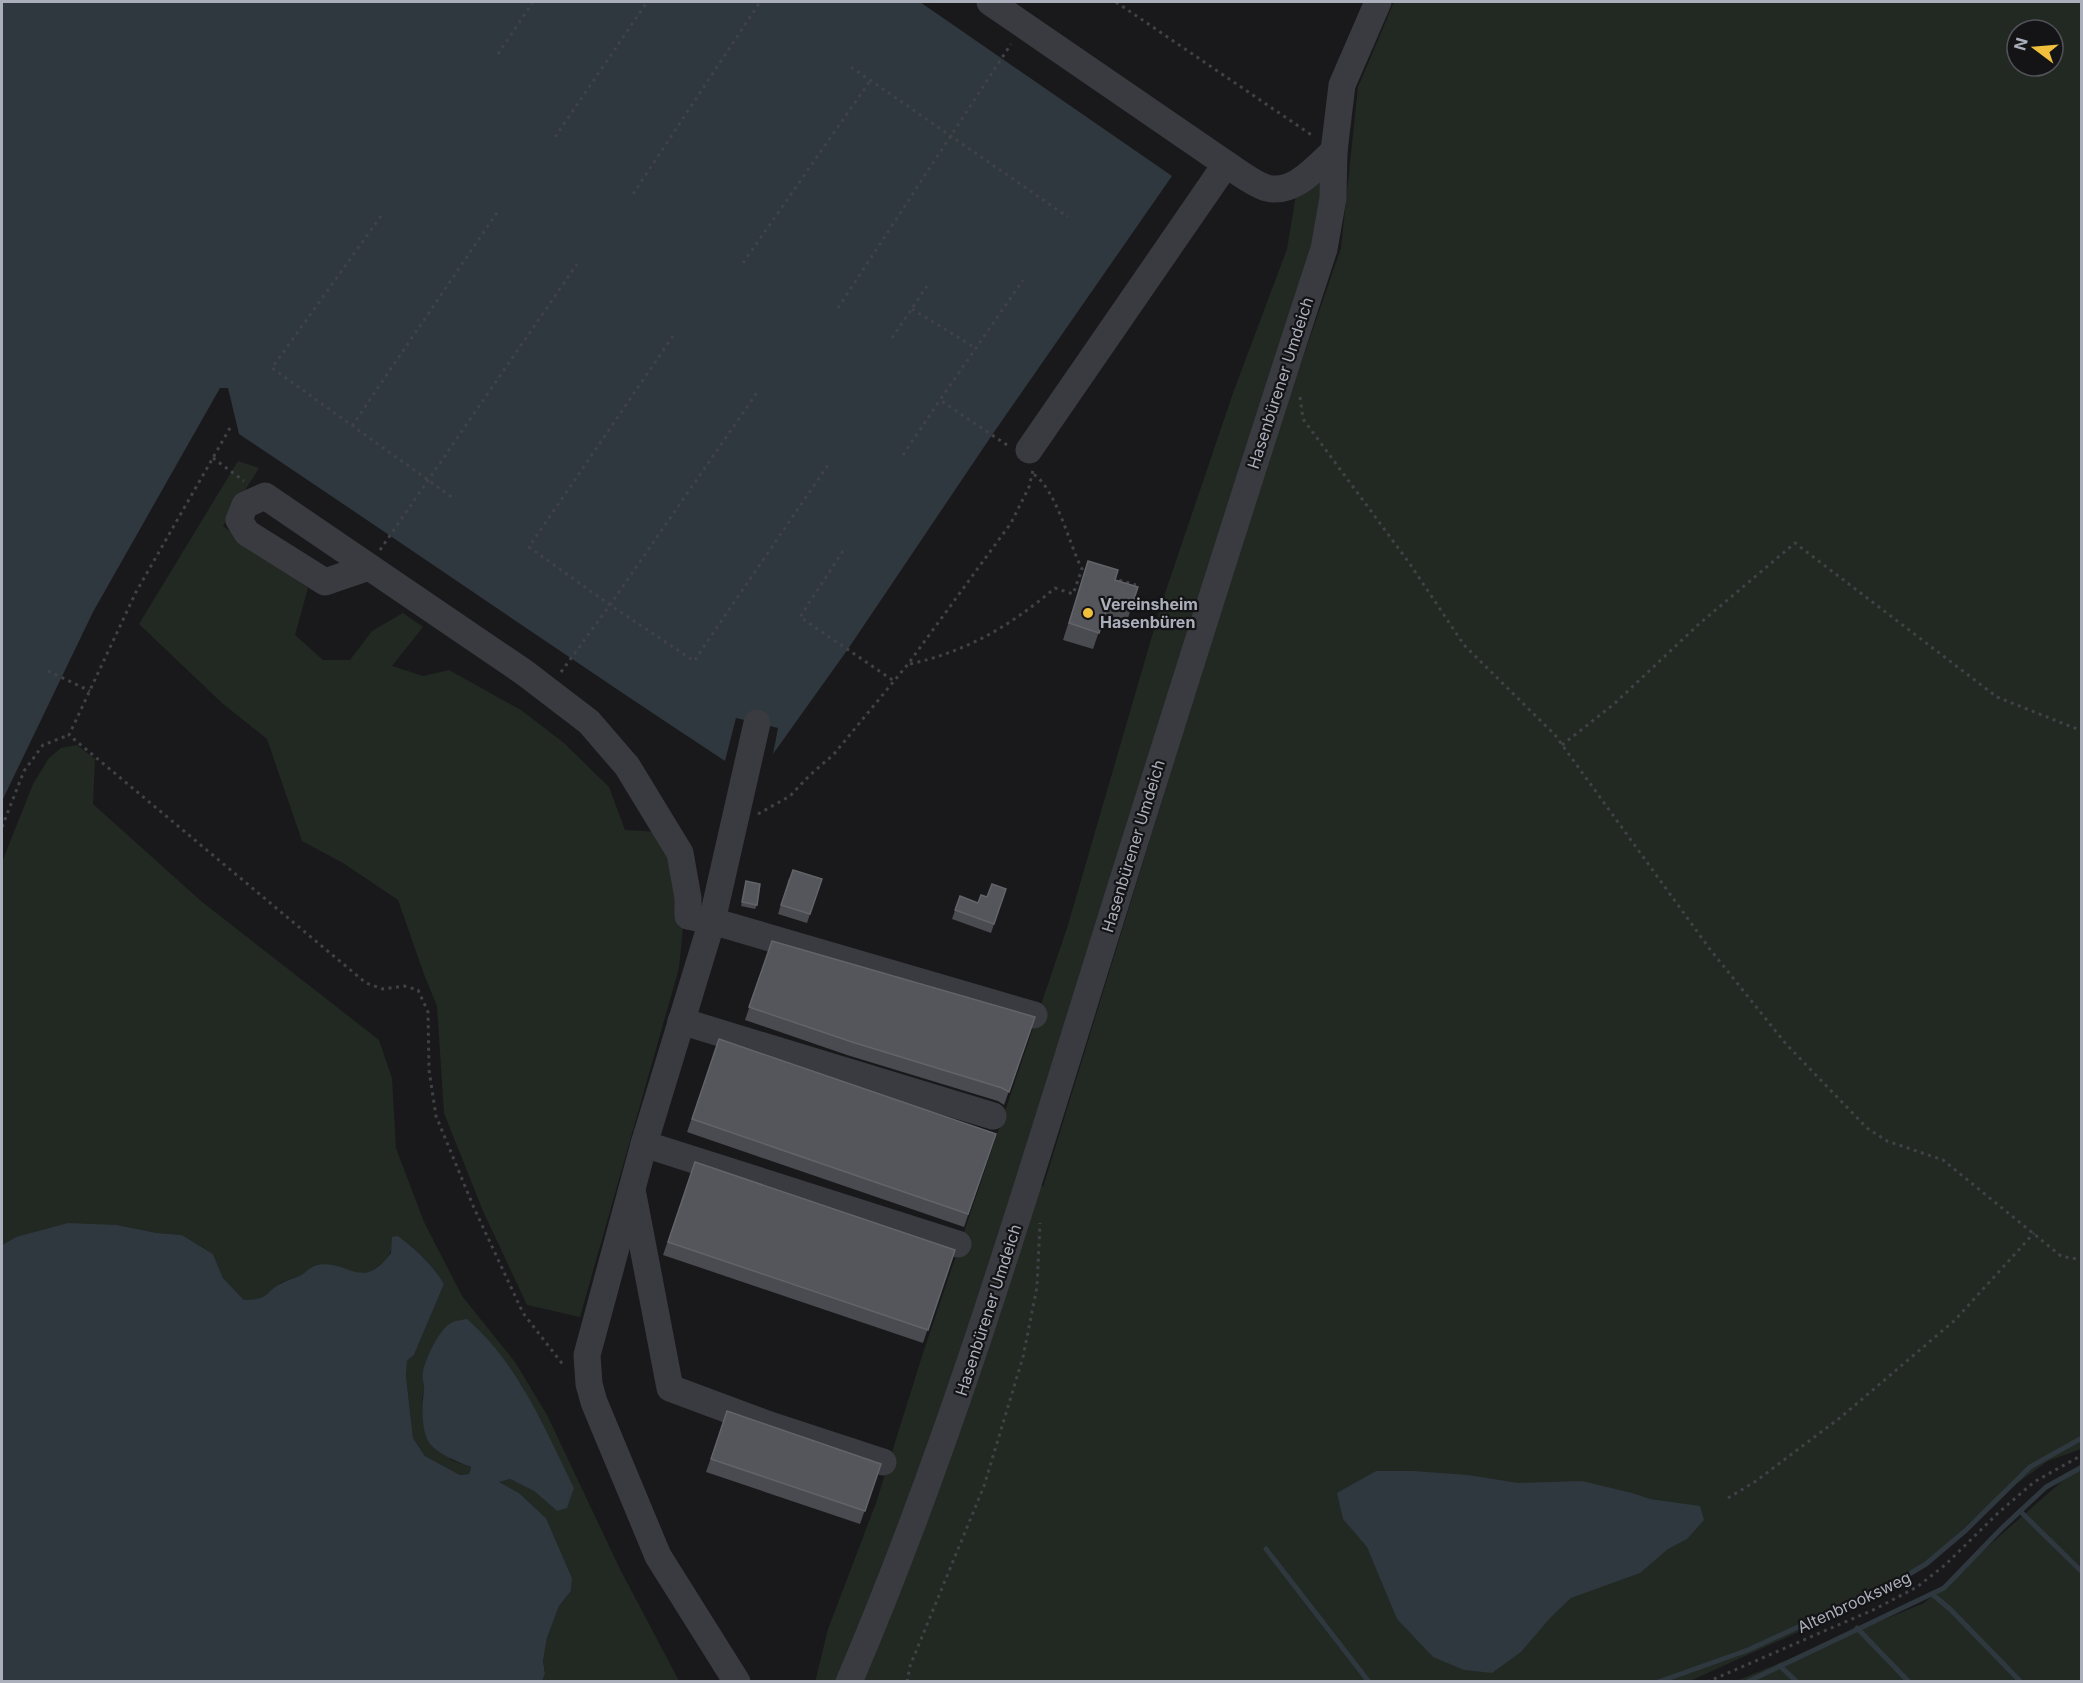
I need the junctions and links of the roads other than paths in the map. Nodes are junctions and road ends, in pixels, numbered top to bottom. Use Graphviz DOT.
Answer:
graph roads {
  1 [pos="990,2"];
  2 [pos="1378,2"];
  3 [pos="1334,151"];
  4 [pos="1226,164"];
  5 [pos="1031,462"];
  6 [pos="369,567"];
  7 [pos="757,723"];
  8 [pos="712,921"];
  9 [pos="1034,1015"];
  10 [pos="681,1021"];
  11 [pos="993,1116"];
  12 [pos="644,1144"];
  13 [pos="632,1190"];
  14 [pos="958,1244"];
  15 [pos="883,1462"];
  16 [pos="737,1682"];
  17 [pos="849,1682"];
  1 -- 4 [label="street"];
  2 -- 3 [label="street, Hasenbürener Umdeich"];
  3 -- 4 [label="street"];
  3 -- 17 [label="street, Hasenbürener Umdeich"];
  4 -- 5 [label="street"];
  6 -- 6 [label="street"];
  6 -- 8 [label="street"];
  7 -- 8 [label="street"];
  8 -- 9 [label="street"];
  8 -- 10 [label="street"];
  10 -- 11 [label="street"];
  10 -- 12 [label="street"];
  12 -- 13 [label="street"];
  12 -- 14 [label="street"];
  13 -- 15 [label="street"];
  13 -- 16 [label="street"];
}
